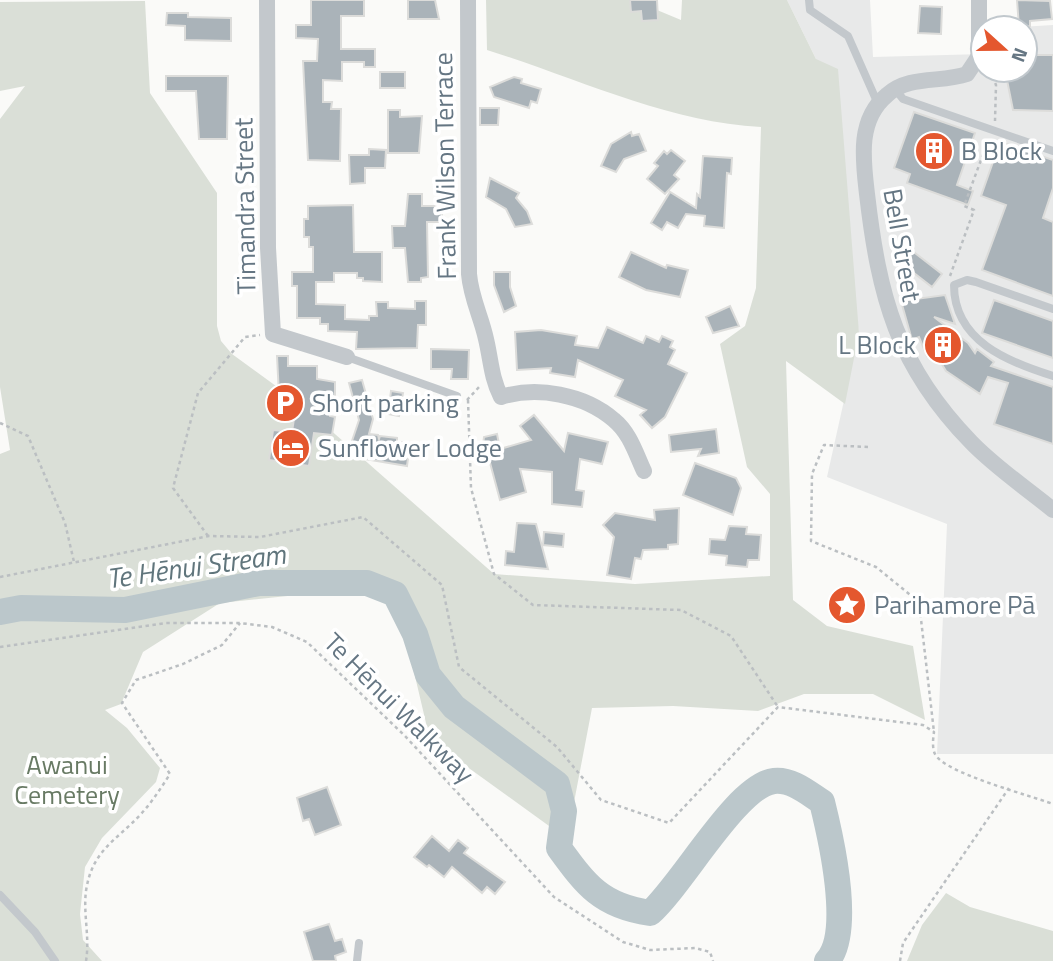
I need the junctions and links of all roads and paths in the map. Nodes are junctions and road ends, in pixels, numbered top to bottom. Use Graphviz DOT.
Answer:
graph roads {
  1 [pos="267,0"];
  2 [pos="468,0"];
  3 [pos="810,0"];
  4 [pos="979,0"];
  5 [pos="996,84"];
  6 [pos="895,89"];
  7 [pos="878,104"];
  8 [pos="992,130"];
  9 [pos="1053,151"];
  10 [pos="954,295"];
  11 [pos="1053,309"];
  12 [pos="273,334"];
  13 [pos="347,357"];
  14 [pos="490,375"];
  15 [pos="1053,376"];
  16 [pos="457,396"];
  17 [pos="468,400"];
  18 [pos="0,423"];
  19 [pos="868,447"];
  20 [pos="644,471"];
  21 [pos="1053,510"];
  22 [pos="209,536"];
  23 [pos="74,563"];
  24 [pos="0,577"];
  25 [pos="240,623"];
  26 [pos="0,647"];
  27 [pos="778,707"];
  28 [pos="933,732"];
  29 [pos="1009,788"];
  30 [pos="1053,804"];
  31 [pos="0,895"];
  32 [pos="359,943"];
  33 [pos="55,961"];
  34 [pos="86,961"];
  35 [pos="357,961"];
  36 [pos="713,961"];
  37 [pos="900,961"];
  1 -- 12 [label="street, Timandra Street"];
  2 -- 14 [label="street, Frank Wilson Terrace"];
  3 -- 7 [label="lane"];
  4 -- 6 [label="street, Bell Street"];
  5 -- 8 [label="path"];
  6 -- 7 [label="street, Bell Street"];
  6 -- 8 [label="lane"];
  7 -- 21 [label="street, Bell Street"];
  8 -- 9 [label="lane"];
  8 -- 10 [label="path"];
  10 -- 11 [label="lane"];
  10 -- 15 [label="lane"];
  12 -- 13 [label="street"];
  12 -- 22 [label="path"];
  13 -- 16 [label="lane"];
  14 -- 17 [label="path"];
  14 -- 20 [label="street"];
  16 -- 17 [label="path"];
  17 -- 27 [label="path"];
  18 -- 23 [label="path"];
  19 -- 28 [label="path"];
  22 -- 23 [label="path"];
  22 -- 27 [label="path"];
  23 -- 24 [label="path"];
  25 -- 26 [label="path, Te Hēnui Walkway"];
  25 -- 34 [label="path"];
  25 -- 36 [label="path, Te Hēnui Walkway"];
  27 -- 28 [label="path"];
  28 -- 29 [label="path"];
  29 -- 30 [label="path"];
  29 -- 37 [label="path"];
  31 -- 33 [label="lane"];
  32 -- 35 [label="lane"];
}
